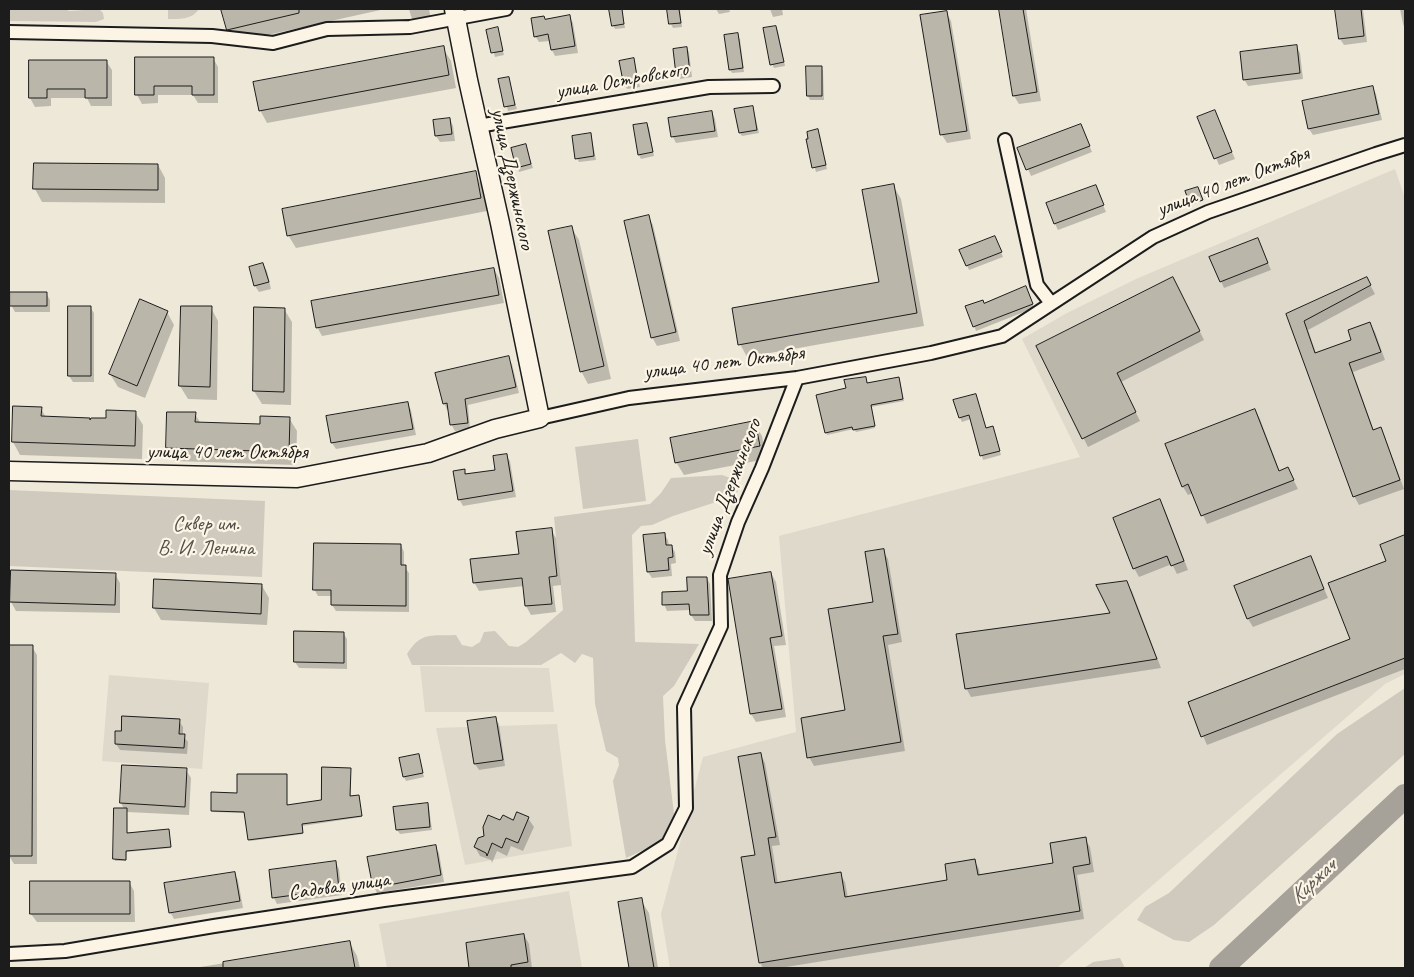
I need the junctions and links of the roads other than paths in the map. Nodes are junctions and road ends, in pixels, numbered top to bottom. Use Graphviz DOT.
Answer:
graph roads {
  1 [pos="506,9"];
  2 [pos="455,13"];
  3 [pos="9,32"];
  4 [pos="773,86"];
  5 [pos="478,126"];
  6 [pos="1005,140"];
  7 [pos="1405,145"];
  8 [pos="1051,302"];
  9 [pos="797,378"];
  10 [pos="540,418"];
  11 [pos="9,471"];
  12 [pos="668,844"];
  13 [pos="9,954"];
  1 -- 2 [label="street"];
  2 -- 3 [label="street"];
  2 -- 5 [label="street, улица Дзержинского"];
  4 -- 5 [label="street, улица Островского"];
  5 -- 10 [label="street, улица Дзержинского"];
  6 -- 8 [label="street"];
  7 -- 8 [label="street, улица 40 лет Октября"];
  8 -- 9 [label="street, улица 40 лет Октября"];
  9 -- 10 [label="street, улица 40 лет Октября"];
  9 -- 12 [label="street, улица Дзержинского"];
  10 -- 11 [label="street, улица 40 лет Октября"];
  12 -- 13 [label="street, Садовая улица"];
}
